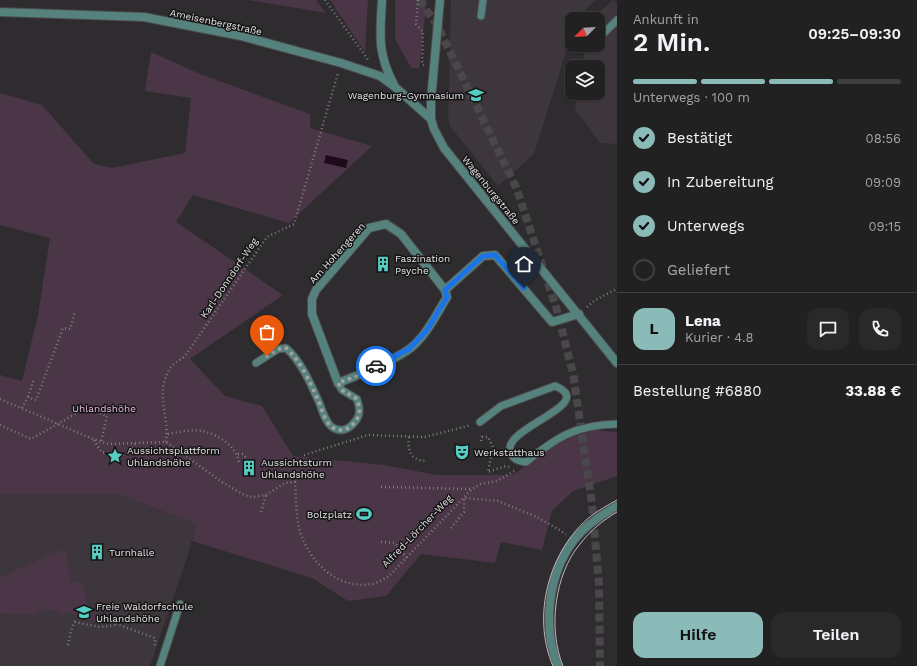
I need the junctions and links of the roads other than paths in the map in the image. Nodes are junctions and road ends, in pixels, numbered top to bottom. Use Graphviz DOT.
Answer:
graph roads {
  1 [pos="382,0"];
  2 [pos="440,0"];
  3 [pos="483,0"];
  4 [pos="0,12"];
  5 [pos="481,16"];
  6 [pos="617,20"];
  7 [pos="605,31"];
  8 [pos="395,87"];
  9 [pos="431,119"];
  10 [pos="445,290"];
  11 [pos="578,314"];
  12 [pos="256,363"];
  13 [pos="617,363"];
  14 [pos="338,383"];
  15 [pos="480,422"];
  16 [pos="617,424"];
  17 [pos="617,506"];
  18 [pos="180,604"];
  19 [pos="160,666"];
  20 [pos="558,666"];
  1 -- 8 [label="street"];
  2 -- 9 [label="street, Wagenburgstraße"];
  3 -- 5 [label="lane"];
  4 -- 8 [label="street, Ameisenbergstraße"];
  6 -- 7 [label="lane"];
  8 -- 9 [label="street, Ameisenbergstraße"];
  9 -- 11 [label="street, Wagenburgstraße"];
  10 -- 11 [label="street"];
  10 -- 14 [label="street"];
  10 -- 14 [label="street, Am Hohengeren"];
  11 -- 13 [label="street, Wagenburgstraße"];
  12 -- 14 [label="lane"];
  15 -- 16 [label="lane"];
  17 -- 20 [label="street"];
  18 -- 19 [label="lane"];
}
